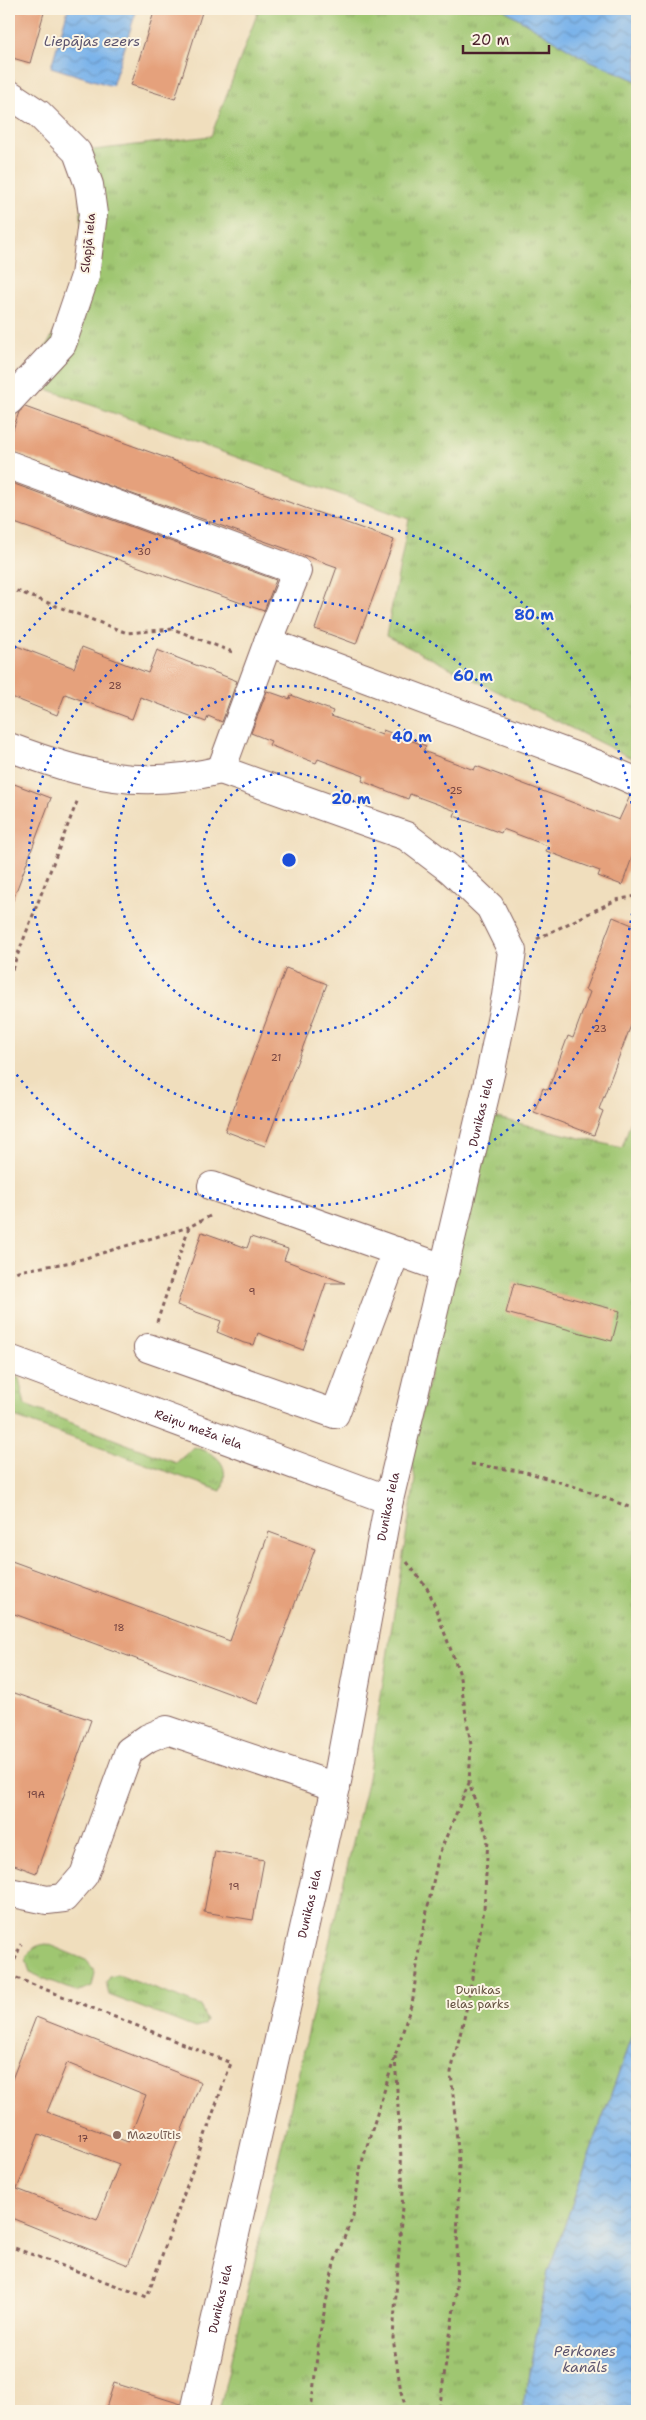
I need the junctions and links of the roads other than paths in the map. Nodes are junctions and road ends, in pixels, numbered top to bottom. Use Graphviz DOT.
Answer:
graph roads {
  1 [pos="9,94"];
  2 [pos="9,401"];
  3 [pos="9,465"];
  4 [pos="263,652"];
  5 [pos="9,747"];
  6 [pos="221,770"];
  7 [pos="637,782"];
  8 [pos="212,1186"];
  9 [pos="396,1251"];
  10 [pos="446,1269"];
  11 [pos="148,1348"];
  12 [pos="9,1359"];
  13 [pos="389,1500"];
  14 [pos="336,1787"];
  15 [pos="9,1892"];
  16 [pos="195,2411"];
  1 -- 2 [label="street, Slapjā iela"];
  3 -- 4 [label="street"];
  4 -- 6 [label="street"];
  4 -- 7 [label="street"];
  5 -- 6 [label="street"];
  6 -- 10 [label="street, Dunikas iela"];
  8 -- 9 [label="street"];
  9 -- 10 [label="street"];
  9 -- 11 [label="street"];
  10 -- 13 [label="street, Dunikas iela"];
  12 -- 13 [label="street, Reiņu meža iela"];
  13 -- 14 [label="street, Dunikas iela"];
  14 -- 15 [label="street"];
  14 -- 16 [label="street, Dunikas iela"];
}
